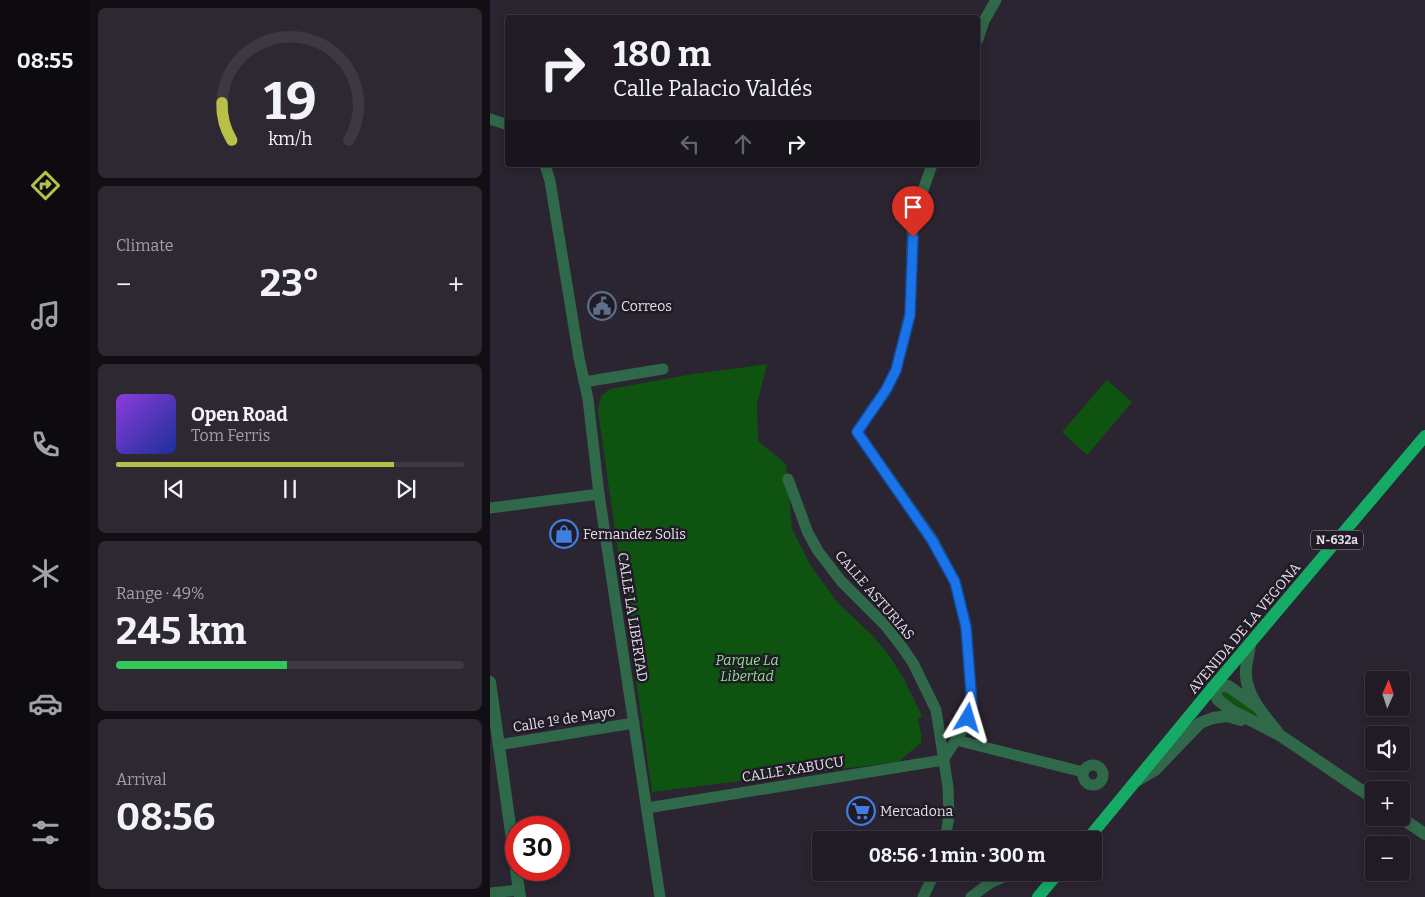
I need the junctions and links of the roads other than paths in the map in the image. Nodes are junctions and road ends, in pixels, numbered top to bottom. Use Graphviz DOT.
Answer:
graph roads {
  1 [pos="996,0"];
  2 [pos="980,33"];
  3 [pos="490,119"];
  4 [pos="505,124"];
  5 [pos="546,167"];
  6 [pos="931,167"];
  7 [pos="663,369"];
  8 [pos="584,382"];
  9 [pos="1425,436"];
  10 [pos="788,479"];
  11 [pos="599,494"];
  12 [pos="490,508"];
  13 [pos="1250,644"];
  14 [pos="490,682"];
  15 [pos="1213,686"];
  16 [pos="1258,707"];
  17 [pos="634,723"];
  18 [pos="1255,723"];
  19 [pos="1281,736"];
  20 [pos="956,740"];
  21 [pos="498,745"];
  22 [pos="943,760"];
  23 [pos="1083,772"];
  24 [pos="1136,781"];
  25 [pos="1365,793"];
  26 [pos="647,808"];
  27 [pos="508,816"];
  28 [pos="1410,824"];
  29 [pos="946,831"];
  30 [pos="1094,831"];
  31 [pos="1425,834"];
  32 [pos="931,881"];
  33 [pos="995,881"];
  34 [pos="1051,881"];
  35 [pos="490,893"];
  36 [pos="520,893"];
  37 [pos="660,897"];
  38 [pos="923,897"];
  39 [pos="971,897"];
  40 [pos="1038,897"];
  1 -- 2 [label="street"];
  3 -- 4 [label="street"];
  5 -- 8 [label="street, CALLE LA LIBERTAD"];
  6 -- 20 [label="street"];
  7 -- 8 [label="street"];
  8 -- 11 [label="street, CALLE LA LIBERTAD"];
  9 -- 13 [label="main road, AVENIDA DE LA VEGONA / N-632a"];
  10 -- 22 [label="street, CALLE ASTURIAS"];
  11 -- 12 [label="street"];
  11 -- 17 [label="street, CALLE LA LIBERTAD"];
  13 -- 15 [label="main road, AVENIDA DE LA VEGONA / N-632a"];
  13 -- 16 [label="street"];
  14 -- 21 [label="street"];
  15 -- 16 [label="street"];
  15 -- 18 [label="street"];
  15 -- 24 [label="main road, AVENIDA DE LA VEGONA / N-632a"];
  16 -- 19 [label="street"];
  17 -- 21 [label="street, Calle 1º de Mayo"];
  17 -- 26 [label="street, CALLE LA LIBERTAD"];
  18 -- 19 [label="street"];
  18 -- 24 [label="street"];
  19 -- 25 [label="street"];
  20 -- 22 [label="street"];
  20 -- 23 [label="street"];
  21 -- 27 [label="street"];
  22 -- 26 [label="street, CALLE XABUCU"];
  22 -- 29 [label="street, CALLE ASTURIAS"];
  24 -- 30 [label="main road, AVENIDA DE LA VEGONA / N-632a"];
  26 -- 37 [label="street, CALLE LA LIBERTAD"];
  28 -- 31 [label="street"];
  32 -- 38 [label="street"];
  33 -- 39 [label="street"];
  34 -- 40 [label="main road"];
  35 -- 36 [label="street"];
}
